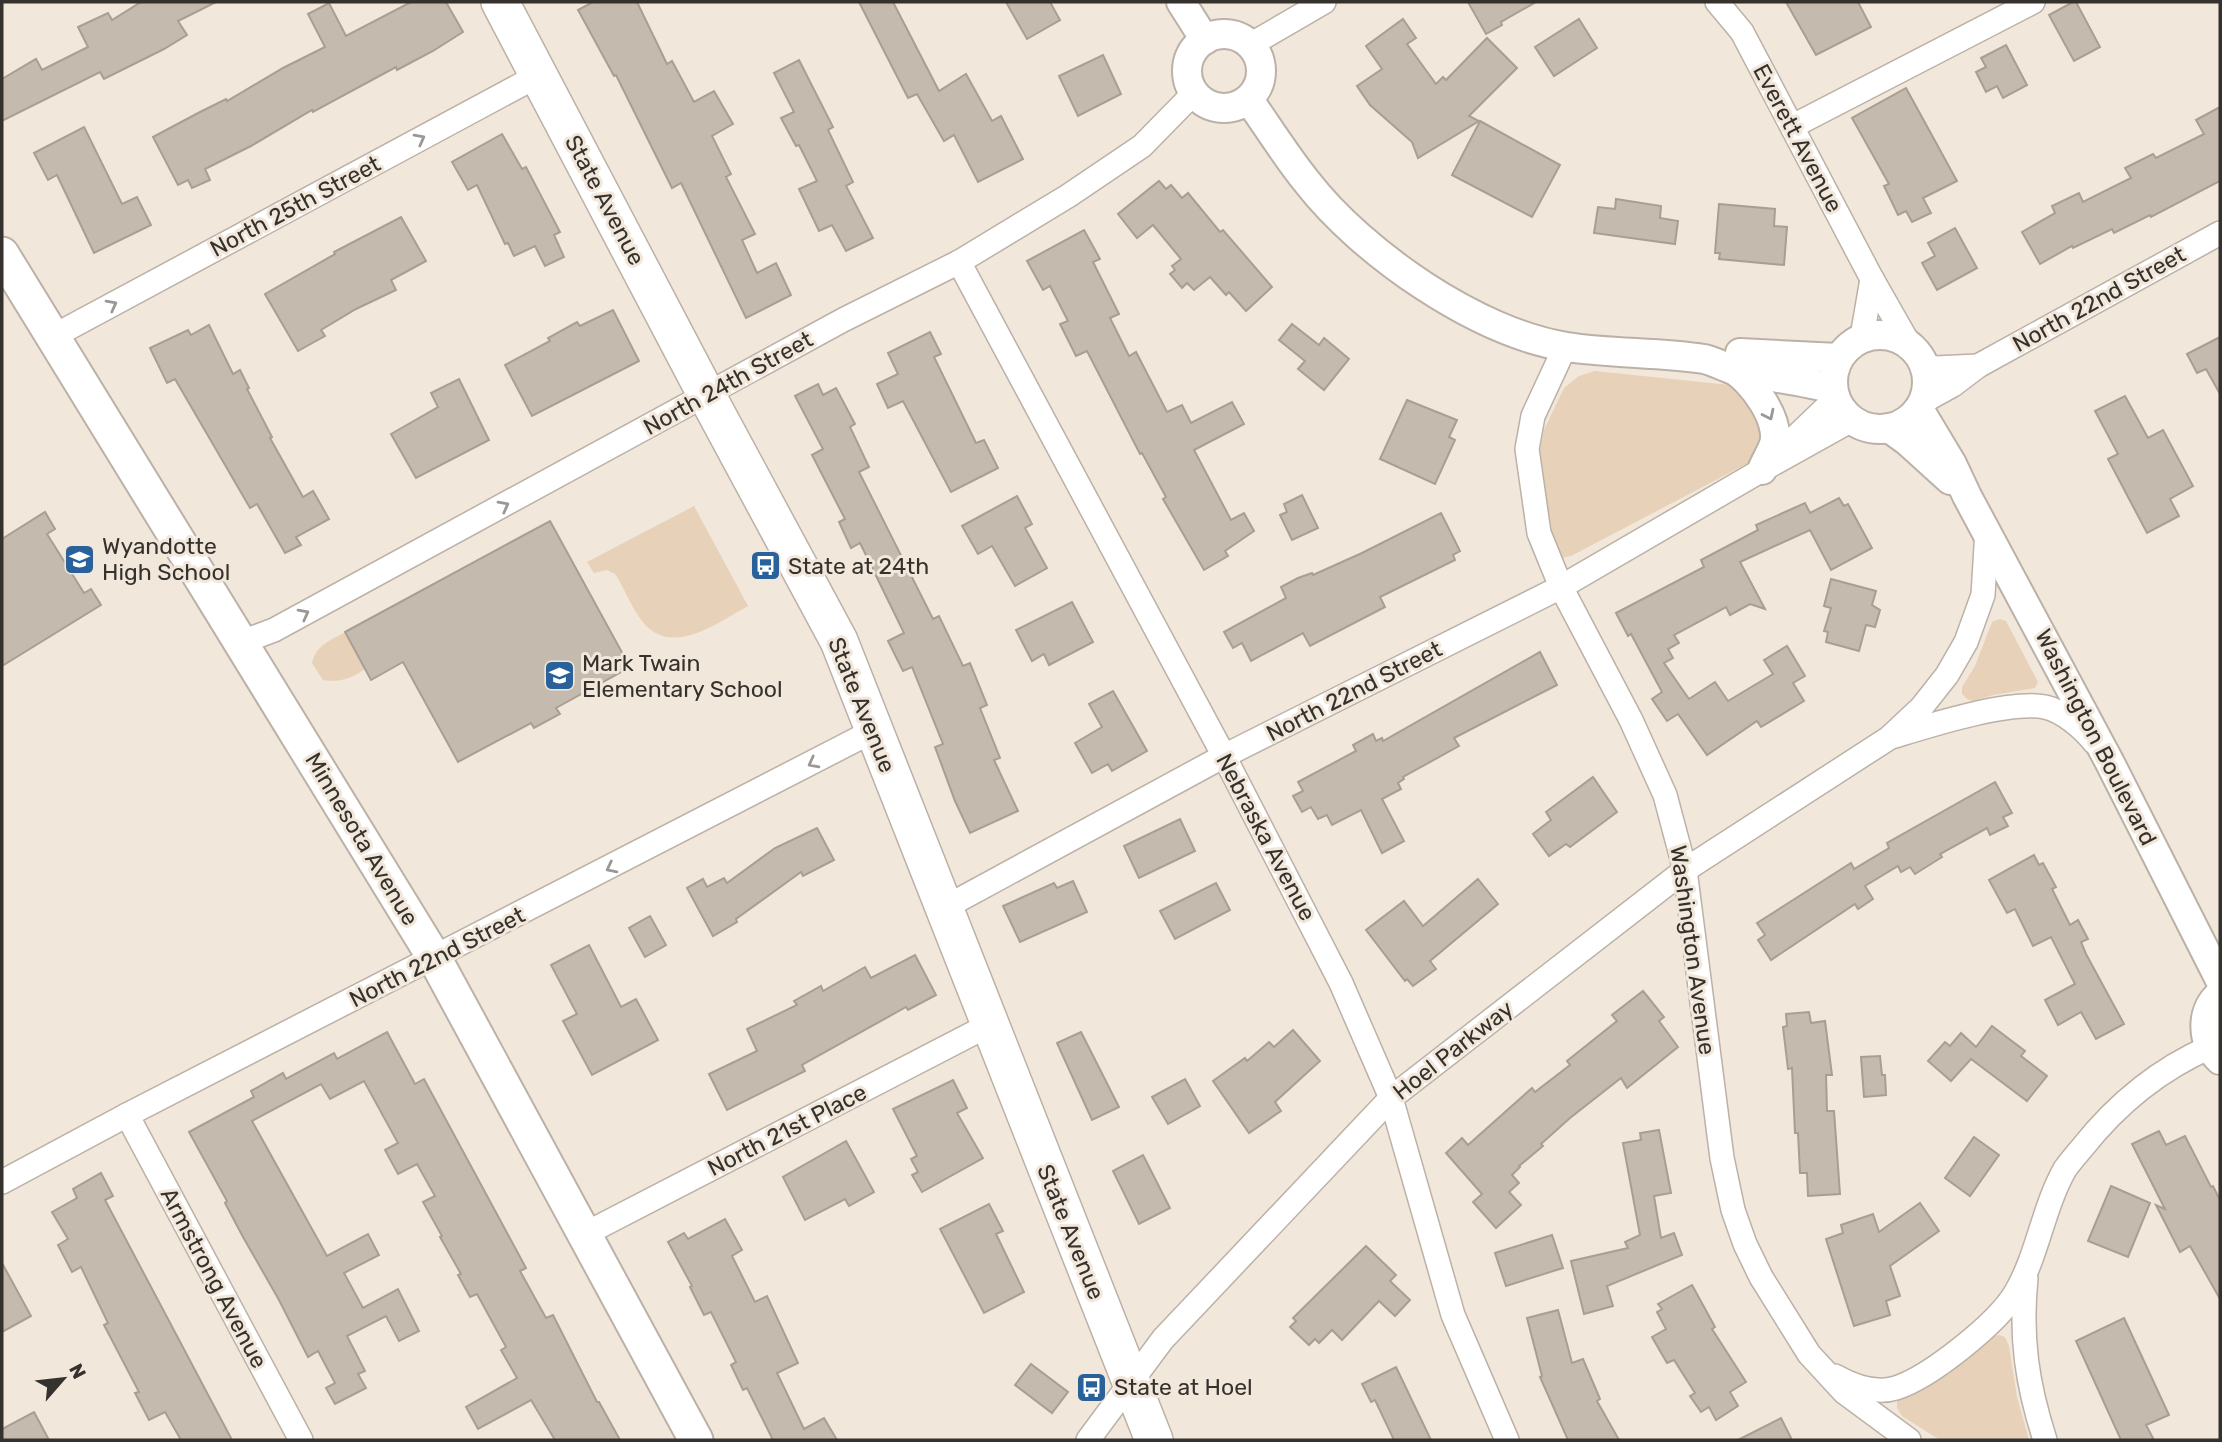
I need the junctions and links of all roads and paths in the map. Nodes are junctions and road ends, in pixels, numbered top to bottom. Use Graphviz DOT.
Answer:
graph roads {
  1 [pos="500,2"];
  2 [pos="1181,2"];
  3 [pos="1324,2"];
  4 [pos="1717,2"];
  5 [pos="2033,2"];
  6 [pos="1205,40"];
  7 [pos="1250,45"];
  8 [pos="539,75"];
  9 [pos="1194,93"];
  10 [pos="1249,100"];
  11 [pos="1793,126"];
  12 [pos="2220,233"];
  13 [pos="2,254"];
  14 [pos="959,262"];
  15 [pos="1872,279"];
  16 [pos="52,337"];
  17 [pos="1862,337"];
  18 [pos="1565,347"];
  19 [pos="1917,354"];
  20 [pos="1839,358"];
  21 [pos="1720,365"];
  22 [pos="1978,366"];
  23 [pos="707,396"];
  24 [pos="1840,403"];
  25 [pos="1921,405"];
  26 [pos="1889,428"];
  27 [pos="1762,470"];
  28 [pos="1967,496"];
  29 [pos="1987,530"];
  30 [pos="1561,587"];
  31 [pos="242,642"];
  32 [pos="873,732"];
  33 [pos="1889,738"];
  34 [pos="1224,756"];
  35 [pos="2109,761"];
  36 [pos="1685,870"];
  37 [pos="944,908"];
  38 [pos="435,959"];
  39 [pos="2220,980"];
  40 [pos="2220,994"];
  41 [pos="989,1026"];
  42 [pos="2215,1054"];
  43 [pos="1391,1098"];
  44 [pos="127,1115"];
  45 [pos="2,1182"];
  46 [pos="584,1234"];
  47 [pos="2027,1265"];
  48 [pos="1808,1354"];
  49 [pos="1131,1382"];
  50 [pos="301,1440"];
  51 [pos="695,1440"];
  52 [pos="1088,1440"];
  53 [pos="1154,1440"];
  54 [pos="1507,1440"];
  55 [pos="1909,1440"];
  56 [pos="2045,1440"];
  1 -- 8 [label="main road, State Avenue"];
  2 -- 6 [label="street"];
  3 -- 7 [label="street"];
  4 -- 11 [label="street, Everett Avenue"];
  5 -- 11 [label="street"];
  6 -- 7 [label="street"];
  6 -- 9 [label="street"];
  7 -- 10 [label="street"];
  16 -- 8 [label="street, North 25th Street, one-way"];
  8 -- 23 [label="main road, State Avenue"];
  9 -- 10 [label="street"];
  9 -- 14 [label="street, North 24th Street"];
  10 -- 18 [label="street"];
  11 -- 15 [label="street, Everett Avenue"];
  12 -- 22 [label="street, North 22nd Street"];
  13 -- 16 [label="main road, Minnesota Avenue"];
  14 -- 23 [label="street, North 24th Street"];
  14 -- 34 [label="street, Nebraska Avenue"];
  15 -- 17 [label="street"];
  15 -- 19 [label="street, Everett Avenue"];
  16 -- 31 [label="main road, Minnesota Avenue"];
  17 -- 19 [label="street"];
  17 -- 20 [label="street"];
  18 -- 21 [label="street"];
  18 -- 30 [label="street, Washington Avenue"];
  19 -- 22 [label="street, North 22nd Street"];
  19 -- 25 [label="street"];
  20 -- 21 [label="street"];
  20 -- 24 [label="street"];
  21 -- 24 [label="street"];
  21 -- 27 [label="street, one-way"];
  22 -- 25 [label="street, North 22nd Street"];
  31 -- 23 [label="street, North 24th Street, one-way"];
  23 -- 32 [label="main road, State Avenue"];
  24 -- 26 [label="street"];
  24 -- 27 [label="street, North 22nd Street"];
  25 -- 26 [label="street"];
  25 -- 28 [label="street, Washington Boulevard"];
  26 -- 28 [label="street, Washington Boulevard"];
  27 -- 30 [label="street, North 22nd Street"];
  28 -- 29 [label="street, Washington Boulevard"];
  29 -- 33 [label="street, Hoel Parkway"];
  29 -- 35 [label="street, Washington Boulevard"];
  30 -- 34 [label="street, North 22nd Street"];
  30 -- 36 [label="street, Washington Avenue"];
  31 -- 38 [label="main road, Minnesota Avenue"];
  32 -- 37 [label="main road, State Avenue"];
  32 -- 38 [label="street, North 22nd Street, one-way"];
  33 -- 35 [label="street, Hoel Parkway"];
  33 -- 36 [label="street, Hoel Parkway"];
  34 -- 37 [label="street, North 22nd Street"];
  34 -- 43 [label="street, Nebraska Avenue"];
  35 -- 39 [label="street, Washington Boulevard"];
  36 -- 43 [label="street, Hoel Parkway"];
  36 -- 48 [label="street, Washington Avenue"];
  37 -- 41 [label="main road, State Avenue"];
  38 -- 44 [label="street, North 22nd Street"];
  38 -- 46 [label="main road, Minnesota Avenue"];
  40 -- 42 [label="street"];
  41 -- 46 [label="street, North 21st Place"];
  41 -- 49 [label="main road, State Avenue"];
  42 -- 47 [label="street"];
  43 -- 49 [label="street, Hoel Parkway"];
  43 -- 54 [label="street, Nebraska Avenue"];
  44 -- 45 [label="street, North 22nd Street"];
  44 -- 50 [label="street, Armstrong Avenue"];
  46 -- 51 [label="main road, Minnesota Avenue"];
  47 -- 48 [label="street"];
  47 -- 56 [label="street"];
  48 -- 55 [label="street, Washington Avenue"];
  49 -- 52 [label="street, Hoel Parkway"];
  49 -- 53 [label="main road, State Avenue"];
}
